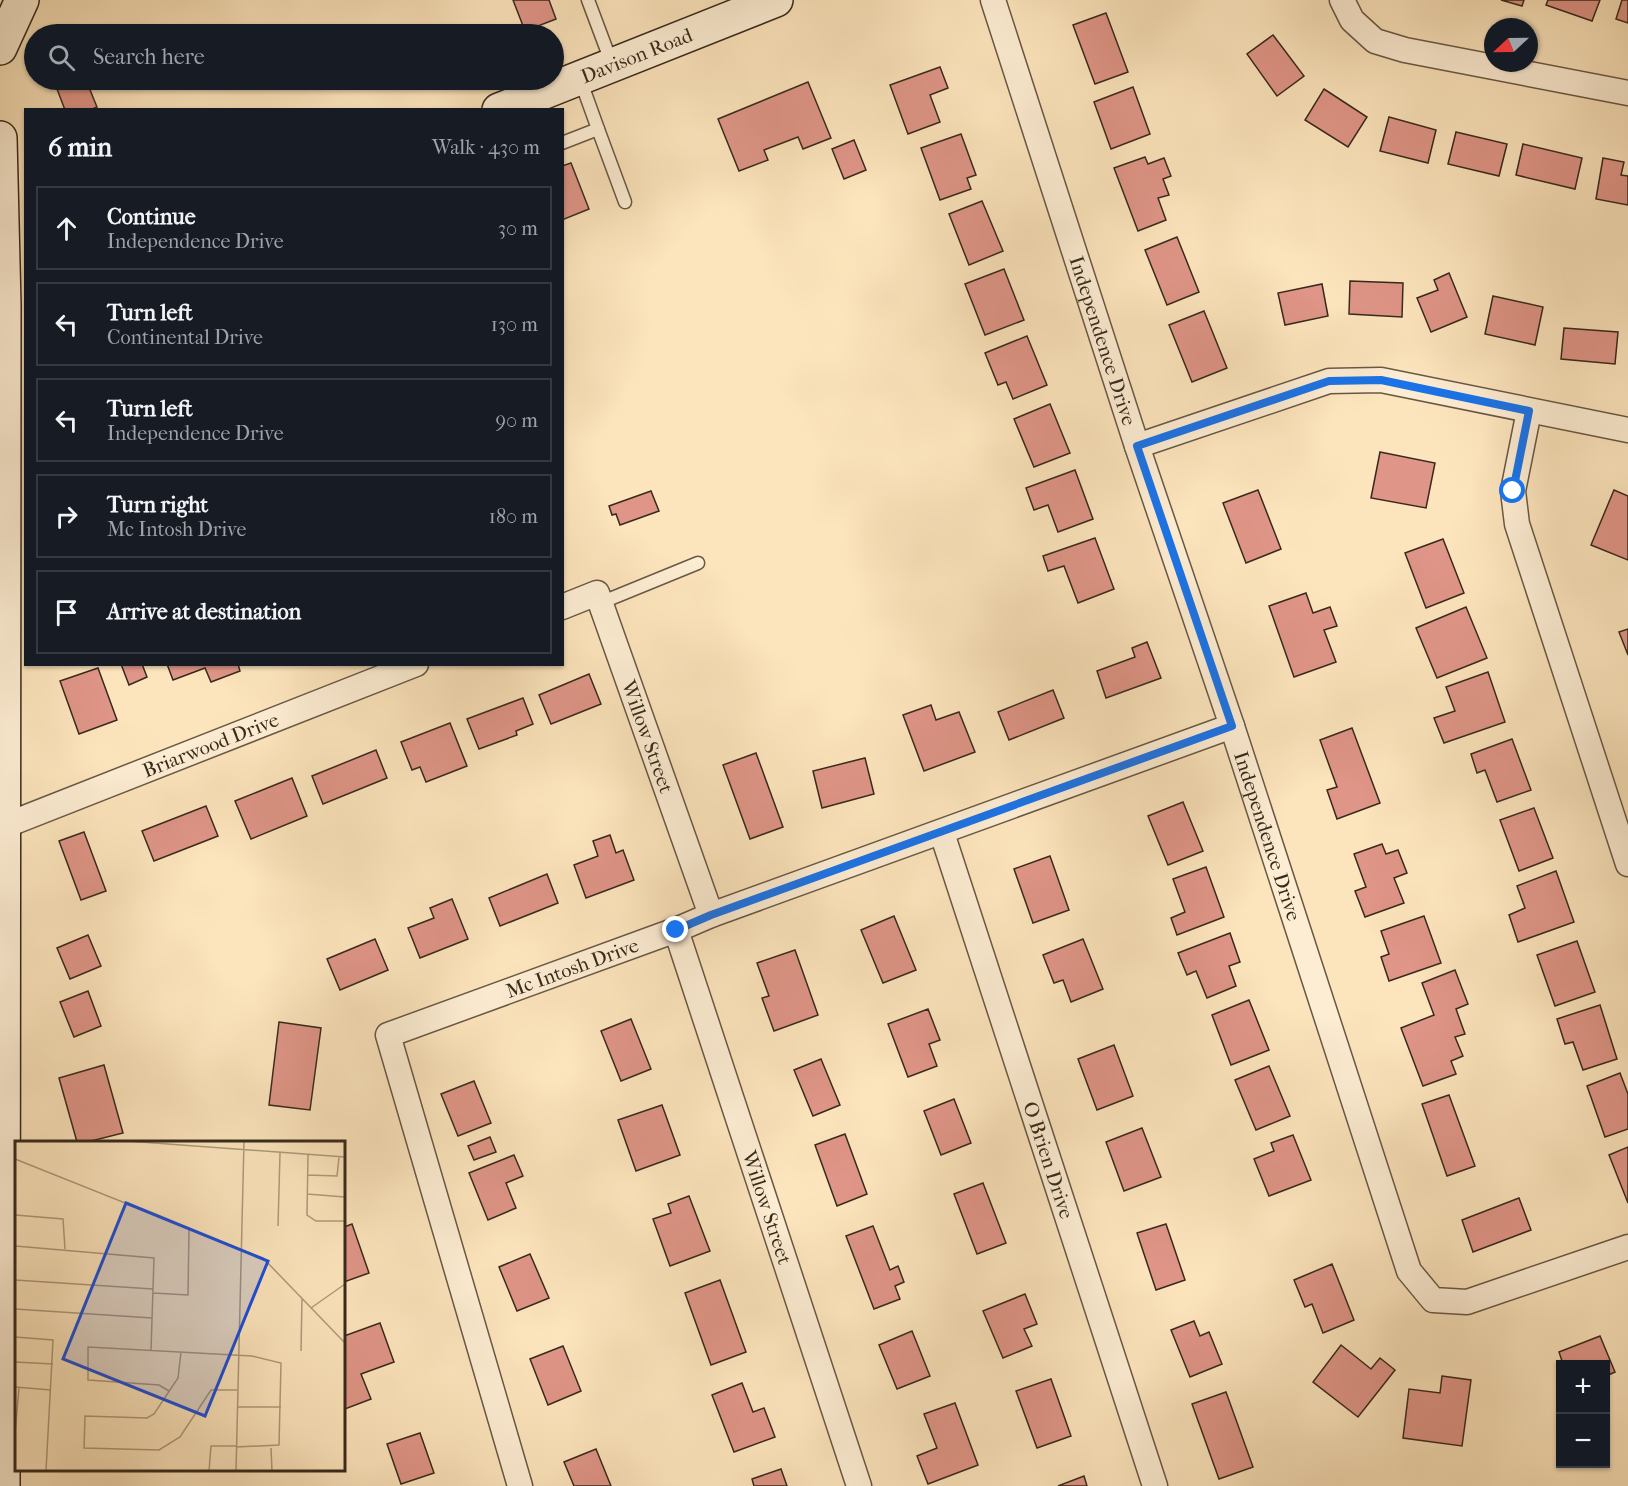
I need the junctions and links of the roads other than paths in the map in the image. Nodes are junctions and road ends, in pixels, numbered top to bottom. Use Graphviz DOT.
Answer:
graph roads {
  1 [pos="22,0"];
  2 [pos="588,0"];
  3 [pos="776,0"];
  4 [pos="993,0"];
  5 [pos="1342,0"];
  6 [pos="0,48"];
  7 [pos="612,65"];
  8 [pos="580,78"];
  9 [pos="564,84"];
  10 [pos="549,90"];
  11 [pos="1628,93"];
  12 [pos="503,108"];
  13 [pos="598,129"];
  14 [pos="0,138"];
  15 [pos="564,142"];
  16 [pos="625,202"];
  17 [pos="10,302"];
  18 [pos="1529,411"];
  19 [pos="1628,430"];
  20 [pos="1137,446"];
  21 [pos="2,510"];
  22 [pos="698,562"];
  23 [pos="598,598"];
  24 [pos="564,606"];
  25 [pos="411,666"];
  26 [pos="1232,726"];
  27 [pos="4,826"];
  28 [pos="942,833"];
  29 [pos="1628,864"];
  30 [pos="711,915"];
  31 [pos="676,930"];
  32 [pos="1628,1247"];
  33 [pos="3,1486"];
  34 [pos="520,1486"];
  35 [pos="859,1486"];
  36 [pos="1155,1486"];
  1 -- 6 [label="main road"];
  2 -- 7 [label="lane"];
  3 -- 7 [label="main road, Davison Road"];
  4 -- 20 [label="street, Independence Drive"];
  5 -- 11 [label="street"];
  7 -- 8 [label="main road, Davison Road"];
  8 -- 9 [label="main road, Davison Road"];
  8 -- 13 [label="lane"];
  10 -- 12 [label="main road, Davison Road"];
  13 -- 15 [label="lane"];
  13 -- 16 [label="lane"];
  14 -- 17 [label="main road"];
  17 -- 21 [label="main road"];
  18 -- 19 [label="street"];
  18 -- 20 [label="street"];
  18 -- 29 [label="street"];
  20 -- 26 [label="street, Independence Drive"];
  21 -- 27 [label="main road"];
  22 -- 23 [label="lane"];
  23 -- 24 [label="street"];
  23 -- 30 [label="street, Willow Street"];
  25 -- 27 [label="street, Briarwood Drive"];
  26 -- 28 [label="street, Mc Intosh Drive"];
  26 -- 32 [label="street, Independence Drive"];
  27 -- 33 [label="main road"];
  28 -- 30 [label="street, Mc Intosh Drive"];
  28 -- 36 [label="street, O Brien Drive"];
  30 -- 31 [label="street, Mc Intosh Drive"];
  31 -- 34 [label="street, Mc Intosh Drive"];
  31 -- 35 [label="street, Willow Street"];
}
